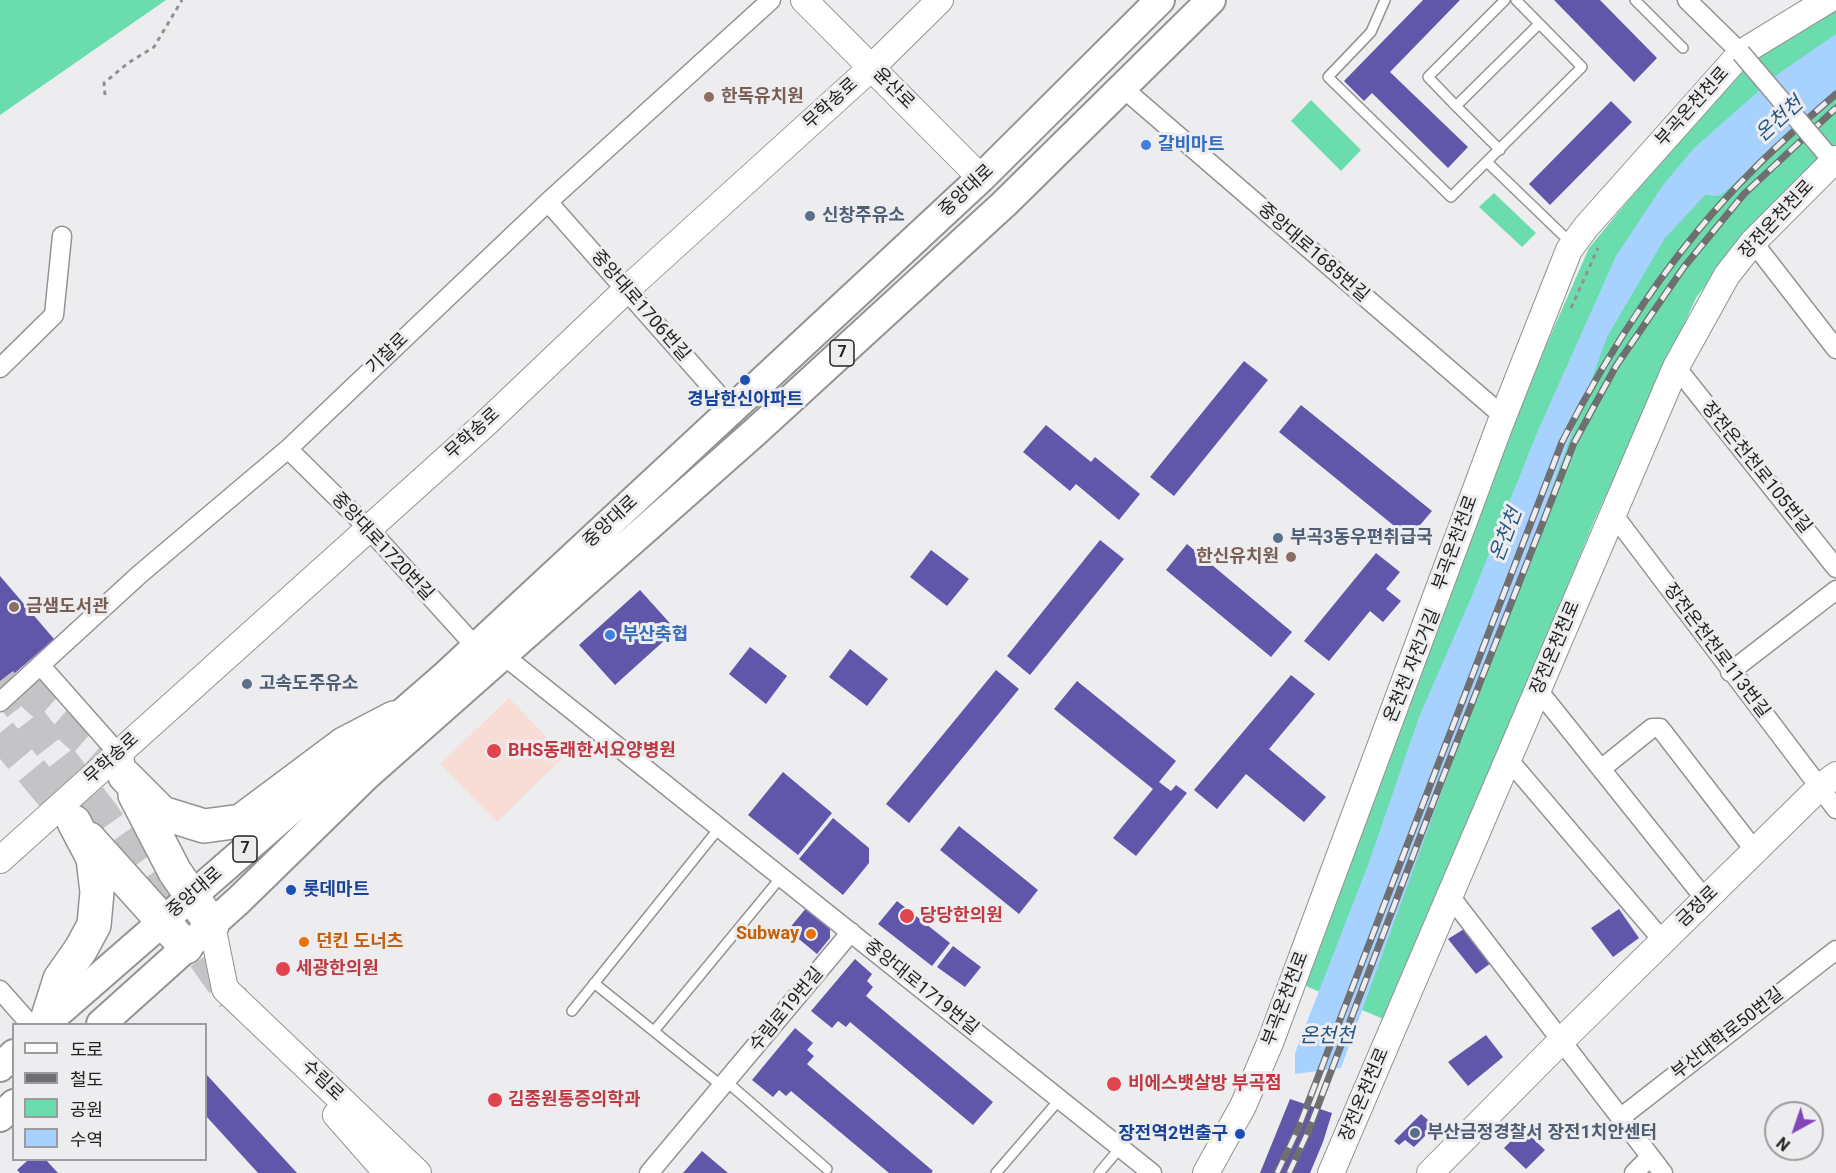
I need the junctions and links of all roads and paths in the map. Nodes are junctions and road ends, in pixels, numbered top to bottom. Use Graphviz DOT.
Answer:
graph roads {
  1 [pos="182,0"];
  2 [pos="771,0"];
  3 [pos="804,0"];
  4 [pos="940,0"];
  5 [pos="1160,0"];
  6 [pos="1211,0"];
  7 [pos="1385,0"];
  8 [pos="1505,0"];
  9 [pos="1516,0"];
  10 [pos="1635,0"];
  11 [pos="1687,0"];
  12 [pos="1828,0"];
  13 [pos="1539,24"];
  14 [pos="1683,48"];
  15 [pos="1741,53"];
  16 [pos="871,68"];
  17 [pos="1124,89"];
  18 [pos="105,95"];
  19 [pos="1456,106"];
  20 [pos="1500,150"];
  21 [pos="1831,158"];
  22 [pos="1487,162"];
  23 [pos="981,178"];
  24 [pos="548,202"];
  25 [pos="62,236"];
  26 [pos="1753,242"];
  27 [pos="1573,244"];
  28 [pos="1599,246"];
  29 [pos="626,290"];
  30 [pos="1569,310"];
  31 [pos="1836,349"];
  32 [pos="1676,367"];
  33 [pos="0,368"];
  34 [pos="732,410"];
  35 [pos="1503,416"];
  36 [pos="288,449"];
  37 [pos="1613,514"];
  38 [pos="368,528"];
  39 [pos="1836,568"];
  40 [pos="1836,590"];
  41 [pos="475,646"];
  42 [pos="503,655"];
  43 [pos="41,666"];
  44 [pos="1730,672"];
  45 [pos="1538,690"];
  46 [pos="0,702"];
  47 [pos="394,718"];
  48 [pos="1508,759"];
  49 [pos="122,764"];
  50 [pos="1601,770"];
  51 [pos="1828,782"];
  52 [pos="1836,809"];
  53 [pos="720,827"];
  54 [pos="1755,851"];
  55 [pos="0,860"];
  56 [pos="782,876"];
  57 [pos="193,896"];
  58 [pos="1450,896"];
  59 [pos="1705,899"];
  60 [pos="162,922"];
  61 [pos="212,925"];
  62 [pos="851,932"];
  63 [pos="1663,941"];
  64 [pos="186,947"];
  65 [pos="1836,950"];
  66 [pos="594,983"];
  67 [pos="225,989"];
  68 [pos="0,990"];
  69 [pos="572,1011"];
  70 [pos="39,1023"];
  71 [pos="40,1023"];
  72 [pos="41,1023"];
  73 [pos="102,1023"];
  74 [pos="654,1031"];
  75 [pos="1561,1041"];
  76 [pos="12,1056"];
  77 [pos="0,1067"];
  78 [pos="725,1084"];
  79 [pos="1060,1099"];
  80 [pos="12,1106"];
  81 [pos="0,1116"];
  82 [pos="1620,1118"];
  83 [pos="1120,1148"];
  84 [pos="1650,1157"];
  85 [pos="827,1168"];
  86 [pos="387,1173"];
  87 [pos="418,1173"];
  88 [pos="649,1173"];
  89 [pos="996,1173"];
  90 [pos="1099,1173"];
  91 [pos="1152,1173"];
  92 [pos="1206,1173"];
  93 [pos="1331,1173"];
  94 [pos="1430,1173"];
  95 [pos="1634,1173"];
  96 [pos="1663,1173"];
  1 -- 18 [label="path"];
  2 -- 24 [label="street, 기찰로"];
  3 -- 16 [label="main road, 윤산로"];
  4 -- 16 [label="main road, 무학송로"];
  5 -- 23 [label="main road, 중앙대로 / 7"];
  6 -- 17 [label="main road, 중앙대로 / 7"];
  7 -- 22 [label="lane"];
  8 -- 19 [label="lane"];
  9 -- 13 [label="lane"];
  10 -- 14 [label="lane"];
  11 -- 15 [label="street"];
  12 -- 15 [label="main road, 부곡온천천로"];
  13 -- 19 [label="lane"];
  13 -- 20 [label="lane"];
  15 -- 21 [label="street, bridge"];
  15 -- 27 [label="main road, 부곡온천천로"];
  16 -- 23 [label="main road, 윤산로"];
  16 -- 29 [label="main road, 무학송로"];
  17 -- 35 [label="street, 중앙대로1685번길"];
  17 -- 42 [label="main road, 중앙대로 / 7"];
  19 -- 20 [label="lane"];
  20 -- 22 [label="lane"];
  21 -- 26 [label="main road, 장전온천천로"];
  22 -- 27 [label="lane"];
  23 -- 34 [label="main road, 중앙대로 / 7"];
  24 -- 29 [label="street, 중앙대로1706번길"];
  24 -- 36 [label="street, 기찰로"];
  25 -- 33 [label="street"];
  26 -- 31 [label="street"];
  26 -- 32 [label="main road, 장전온천천로"];
  27 -- 35 [label="main road, 부곡온천천로"];
  28 -- 30 [label="path"];
  29 -- 34 [label="street, 중앙대로1706번길"];
  29 -- 38 [label="main road, 무학송로"];
  32 -- 37 [label="main road, 장전온천천로"];
  32 -- 39 [label="street, 장전온천천로105번길"];
  34 -- 41 [label="main road, 중앙대로 / 7"];
  35 -- 92 [label="main road, 부곡온천천로"];
  36 -- 38 [label="street, 중앙대로1720번길"];
  36 -- 43 [label="street, 기찰로"];
  37 -- 44 [label="street, 장전온천천로113번길"];
  37 -- 45 [label="main road, 장전온천천로"];
  38 -- 41 [label="street, 중앙대로1720번길"];
  38 -- 49 [label="main road, 무학송로"];
  40 -- 44 [label="street"];
  41 -- 47 [label="main road, 중앙대로 / 7"];
  42 -- 53 [label="street, 중앙대로1719번길"];
  42 -- 61 [label="main road, 중앙대로 / 7"];
  43 -- 46 [label="street, 기찰로"];
  43 -- 49 [label="street"];
  44 -- 51 [label="street, 장전온천천로113번길"];
  45 -- 48 [label="main road, 장전온천천로"];
  45 -- 50 [label="street"];
  47 -- 49 [label="highway"];
  47 -- 57 [label="main road, 중앙대로 / 7"];
  48 -- 58 [label="main road, 장전온천천로"];
  48 -- 63 [label="street"];
  49 -- 55 [label="main road, 무학송로"];
  49 -- 57 [label="highway"];
  50 -- 54 [label="street"];
  50 -- 59 [label="street"];
  51 -- 52 [label="street, 장전온천천로113번길"];
  51 -- 54 [label="main road, 금정로"];
  53 -- 56 [label="street, 중앙대로1719번길"];
  53 -- 66 [label="lane"];
  54 -- 59 [label="main road, 금정로"];
  56 -- 62 [label="street, 중앙대로1719번길"];
  56 -- 74 [label="lane"];
  57 -- 60 [label="main road, 중앙대로 / 7"];
  57 -- 61 [label="highway"];
  58 -- 75 [label="street"];
  58 -- 93 [label="main road, 장전온천천로"];
  59 -- 63 [label="main road, 금정로"];
  60 -- 64 [label="highway"];
  60 -- 71 [label="highway"];
  60 -- 72 [label="main road, 중앙대로 / 7"];
  61 -- 64 [label="main road, 중앙대로 / 7"];
  61 -- 67 [label="main road, 수림로"];
  62 -- 78 [label="street, 수림로19번길"];
  62 -- 79 [label="street, 중앙대로1719번길"];
  63 -- 75 [label="main road, 금정로"];
  64 -- 67 [label="main road, 수림로"];
  64 -- 73 [label="main road, 중앙대로 / 7"];
  65 -- 82 [label="street, 부산대학로50번길"];
  66 -- 69 [label="lane"];
  66 -- 74 [label="lane"];
  67 -- 86 [label="main road, 수림로"];
  67 -- 87 [label="main road, 수림로"];
  68 -- 70 [label="street"];
  74 -- 78 [label="lane"];
  75 -- 82 [label="street"];
  75 -- 94 [label="main road, 금정로"];
  76 -- 77 [label="main road"];
  78 -- 85 [label="lane"];
  78 -- 88 [label="street, 수림로19번길"];
  79 -- 83 [label="street, 중앙대로1719번길"];
  79 -- 89 [label="lane"];
  80 -- 81 [label="main road"];
  82 -- 84 [label="street"];
  83 -- 90 [label="lane"];
  83 -- 91 [label="street, 중앙대로1719번길"];
  84 -- 95 [label="street"];
  84 -- 96 [label="street"];
}
